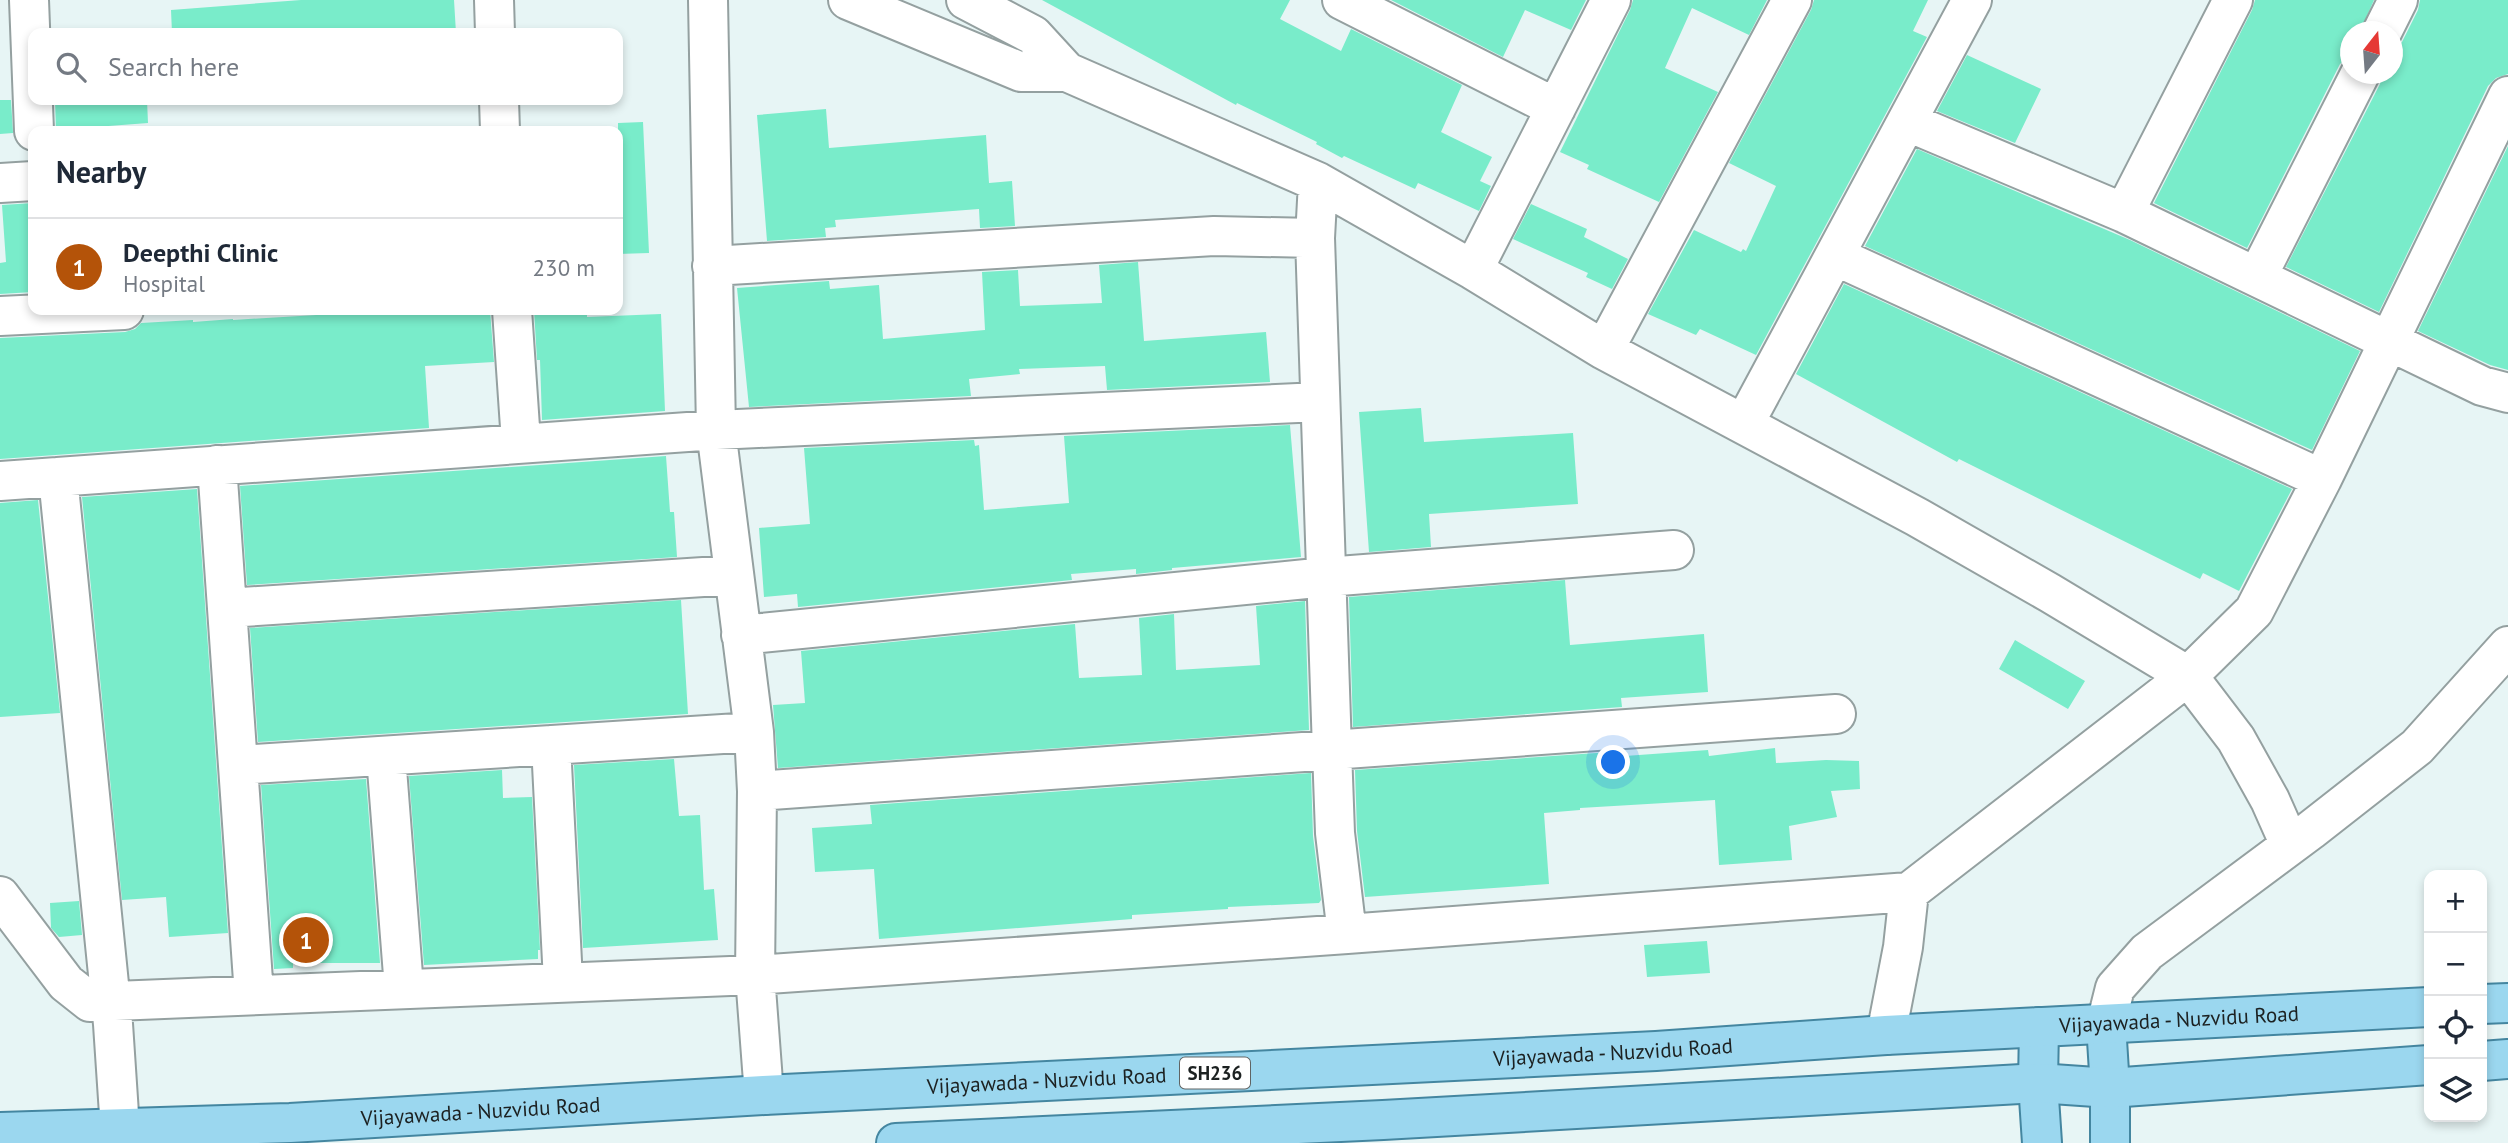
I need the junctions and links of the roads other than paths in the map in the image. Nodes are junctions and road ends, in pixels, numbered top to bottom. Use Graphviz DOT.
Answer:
graph roads {
  1 [pos="29,0"];
  2 [pos="494,0"];
  3 [pos="708,0"];
  4 [pos="848,0"];
  5 [pos="1342,0"];
  6 [pos="1611,0"];
  7 [pos="1792,0"];
  8 [pos="1972,0"];
  9 [pos="2233,0"];
  10 [pos="2398,0"];
  11 [pos="982,4"];
  12 [pos="2388,21"];
  13 [pos="30,28"];
  14 [pos="495,28"];
  15 [pos="1067,72"];
  16 [pos="2355,84"];
  17 [pos="2508,96"];
  18 [pos="33,105"];
  19 [pos="499,105"];
  20 [pos="1556,108"];
  21 [pos="1908,122"];
  22 [pos="34,126"];
  23 [pos="500,126"];
  24 [pos="28,181"];
  25 [pos="1318,182"];
  26 [pos="0,183"];
  27 [pos="2124,213"];
  28 [pos="1315,238"];
  29 [pos="1835,256"];
  30 [pos="712,265"];
  31 [pos="1473,270"];
  32 [pos="2258,277"];
  33 [pos="28,315"];
  34 [pos="512,315"];
  35 [pos="0,316"];
  36 [pos="2387,340"];
  37 [pos="1604,351"];
  38 [pos="2508,393"];
  39 [pos="1320,401"];
  40 [pos="1744,424"];
  41 [pos="716,429"];
  42 [pos="520,442"];
  43 [pos="217,465"];
  44 [pos="58,477"];
  45 [pos="2322,479"];
  46 [pos="0,481"];
  47 [pos="1674,550"];
  48 [pos="734,575"];
  49 [pos="1326,577"];
  50 [pos="228,608"];
  51 [pos="741,635"];
  52 [pos="2508,646"];
  53 [pos="2188,676"];
  54 [pos="1836,714"];
  55 [pos="754,732"];
  56 [pos="551,745"];
  57 [pos="1332,750"];
  58 [pos="386,756"];
  59 [pos="238,765"];
  60 [pos="757,791"];
  61 [pos="2290,845"];
  62 [pos="0,896"];
  63 [pos="1906,917"];
  64 [pos="1347,934"];
  65 [pos="563,981"];
  66 [pos="756,984"];
  67 [pos="404,988"];
  68 [pos="254,995"];
  69 [pos="2508,1003"];
  70 [pos="2487,1004"];
  71 [pos="2424,1007"];
  72 [pos="111,1013"];
  73 [pos="2106,1024"];
  74 [pos="2039,1027"];
  75 [pos="1886,1035"];
  76 [pos="2508,1059"];
  77 [pos="2487,1061"];
  78 [pos="2424,1065"];
  79 [pos="2038,1083"];
  80 [pos="2110,1088"];
  81 [pos="764,1095"];
  82 [pos="120,1129"];
  83 [pos="0,1132"];
  84 [pos="295,1133"];
  85 [pos="1099,1138"];
  86 [pos="896,1143"];
  87 [pos="2042,1143"];
  88 [pos="2110,1143"];
  1 -- 13 [label="street"];
  2 -- 14 [label="street"];
  3 -- 30 [label="street"];
  4 -- 15 [label="street"];
  5 -- 20 [label="street"];
  6 -- 20 [label="street"];
  7 -- 37 [label="street"];
  8 -- 21 [label="street"];
  9 -- 27 [label="street"];
  10 -- 12 [label="street"];
  11 -- 15 [label="street"];
  15 -- 25 [label="street"];
  16 -- 32 [label="street"];
  17 -- 36 [label="street"];
  18 -- 22 [label="street"];
  19 -- 23 [label="street"];
  20 -- 31 [label="street"];
  21 -- 27 [label="street"];
  21 -- 29 [label="street"];
  24 -- 26 [label="street"];
  25 -- 28 [label="street"];
  25 -- 31 [label="street"];
  27 -- 32 [label="street"];
  28 -- 30 [label="street"];
  28 -- 39 [label="street"];
  29 -- 40 [label="street"];
  29 -- 45 [label="street"];
  30 -- 41 [label="street"];
  31 -- 37 [label="street"];
  32 -- 36 [label="street"];
  33 -- 35 [label="street"];
  34 -- 42 [label="street"];
  36 -- 38 [label="street"];
  36 -- 45 [label="street"];
  37 -- 40 [label="street"];
  39 -- 41 [label="street"];
  39 -- 49 [label="street"];
  40 -- 53 [label="street"];
  41 -- 42 [label="street"];
  41 -- 48 [label="street"];
  42 -- 43 [label="street"];
  43 -- 44 [label="street"];
  43 -- 50 [label="street"];
  44 -- 46 [label="street"];
  44 -- 72 [label="street"];
  45 -- 53 [label="street"];
  47 -- 49 [label="street"];
  48 -- 50 [label="street"];
  48 -- 51 [label="street"];
  49 -- 51 [label="street"];
  49 -- 57 [label="street"];
  50 -- 59 [label="street"];
  51 -- 55 [label="street"];
  52 -- 61 [label="street"];
  53 -- 61 [label="street"];
  53 -- 63 [label="street"];
  54 -- 57 [label="street"];
  55 -- 56 [label="street"];
  55 -- 60 [label="street"];
  56 -- 58 [label="street"];
  56 -- 65 [label="street"];
  57 -- 60 [label="street"];
  57 -- 64 [label="street"];
  58 -- 59 [label="street"];
  58 -- 67 [label="street"];
  59 -- 68 [label="street"];
  60 -- 66 [label="street"];
  61 -- 73 [label="street"];
  62 -- 72 [label="street"];
  63 -- 64 [label="street"];
  63 -- 75 [label="street"];
  64 -- 66 [label="street"];
  65 -- 66 [label="street"];
  65 -- 67 [label="street"];
  66 -- 81 [label="street"];
  67 -- 68 [label="street"];
  68 -- 72 [label="street"];
  69 -- 70 [label="main road"];
  71 -- 73 [label="main road, Vijayawada - Nuzvidu Road / SH236"];
  72 -- 82 [label="street"];
  73 -- 74 [label="main road, Vijayawada - Nuzvidu Road / SH236"];
  73 -- 80 [label="main road"];
  74 -- 75 [label="main road, Vijayawada - Nuzvidu Road / SH236"];
  74 -- 79 [label="main road"];
  75 -- 81 [label="main road, Vijayawada - Nuzvidu Road / SH236"];
  76 -- 77 [label="main road"];
  78 -- 80 [label="main road"];
  79 -- 80 [label="main road"];
  79 -- 85 [label="main road"];
  79 -- 87 [label="main road"];
  80 -- 88 [label="main road"];
  81 -- 84 [label="main road, Vijayawada - Nuzvidu Road / SH236"];
  82 -- 83 [label="main road, Vijayawada - Nuzvidu Road / SH236"];
  82 -- 84 [label="main road, Vijayawada - Nuzvidu Road / SH236"];
  85 -- 86 [label="main road"];
}
